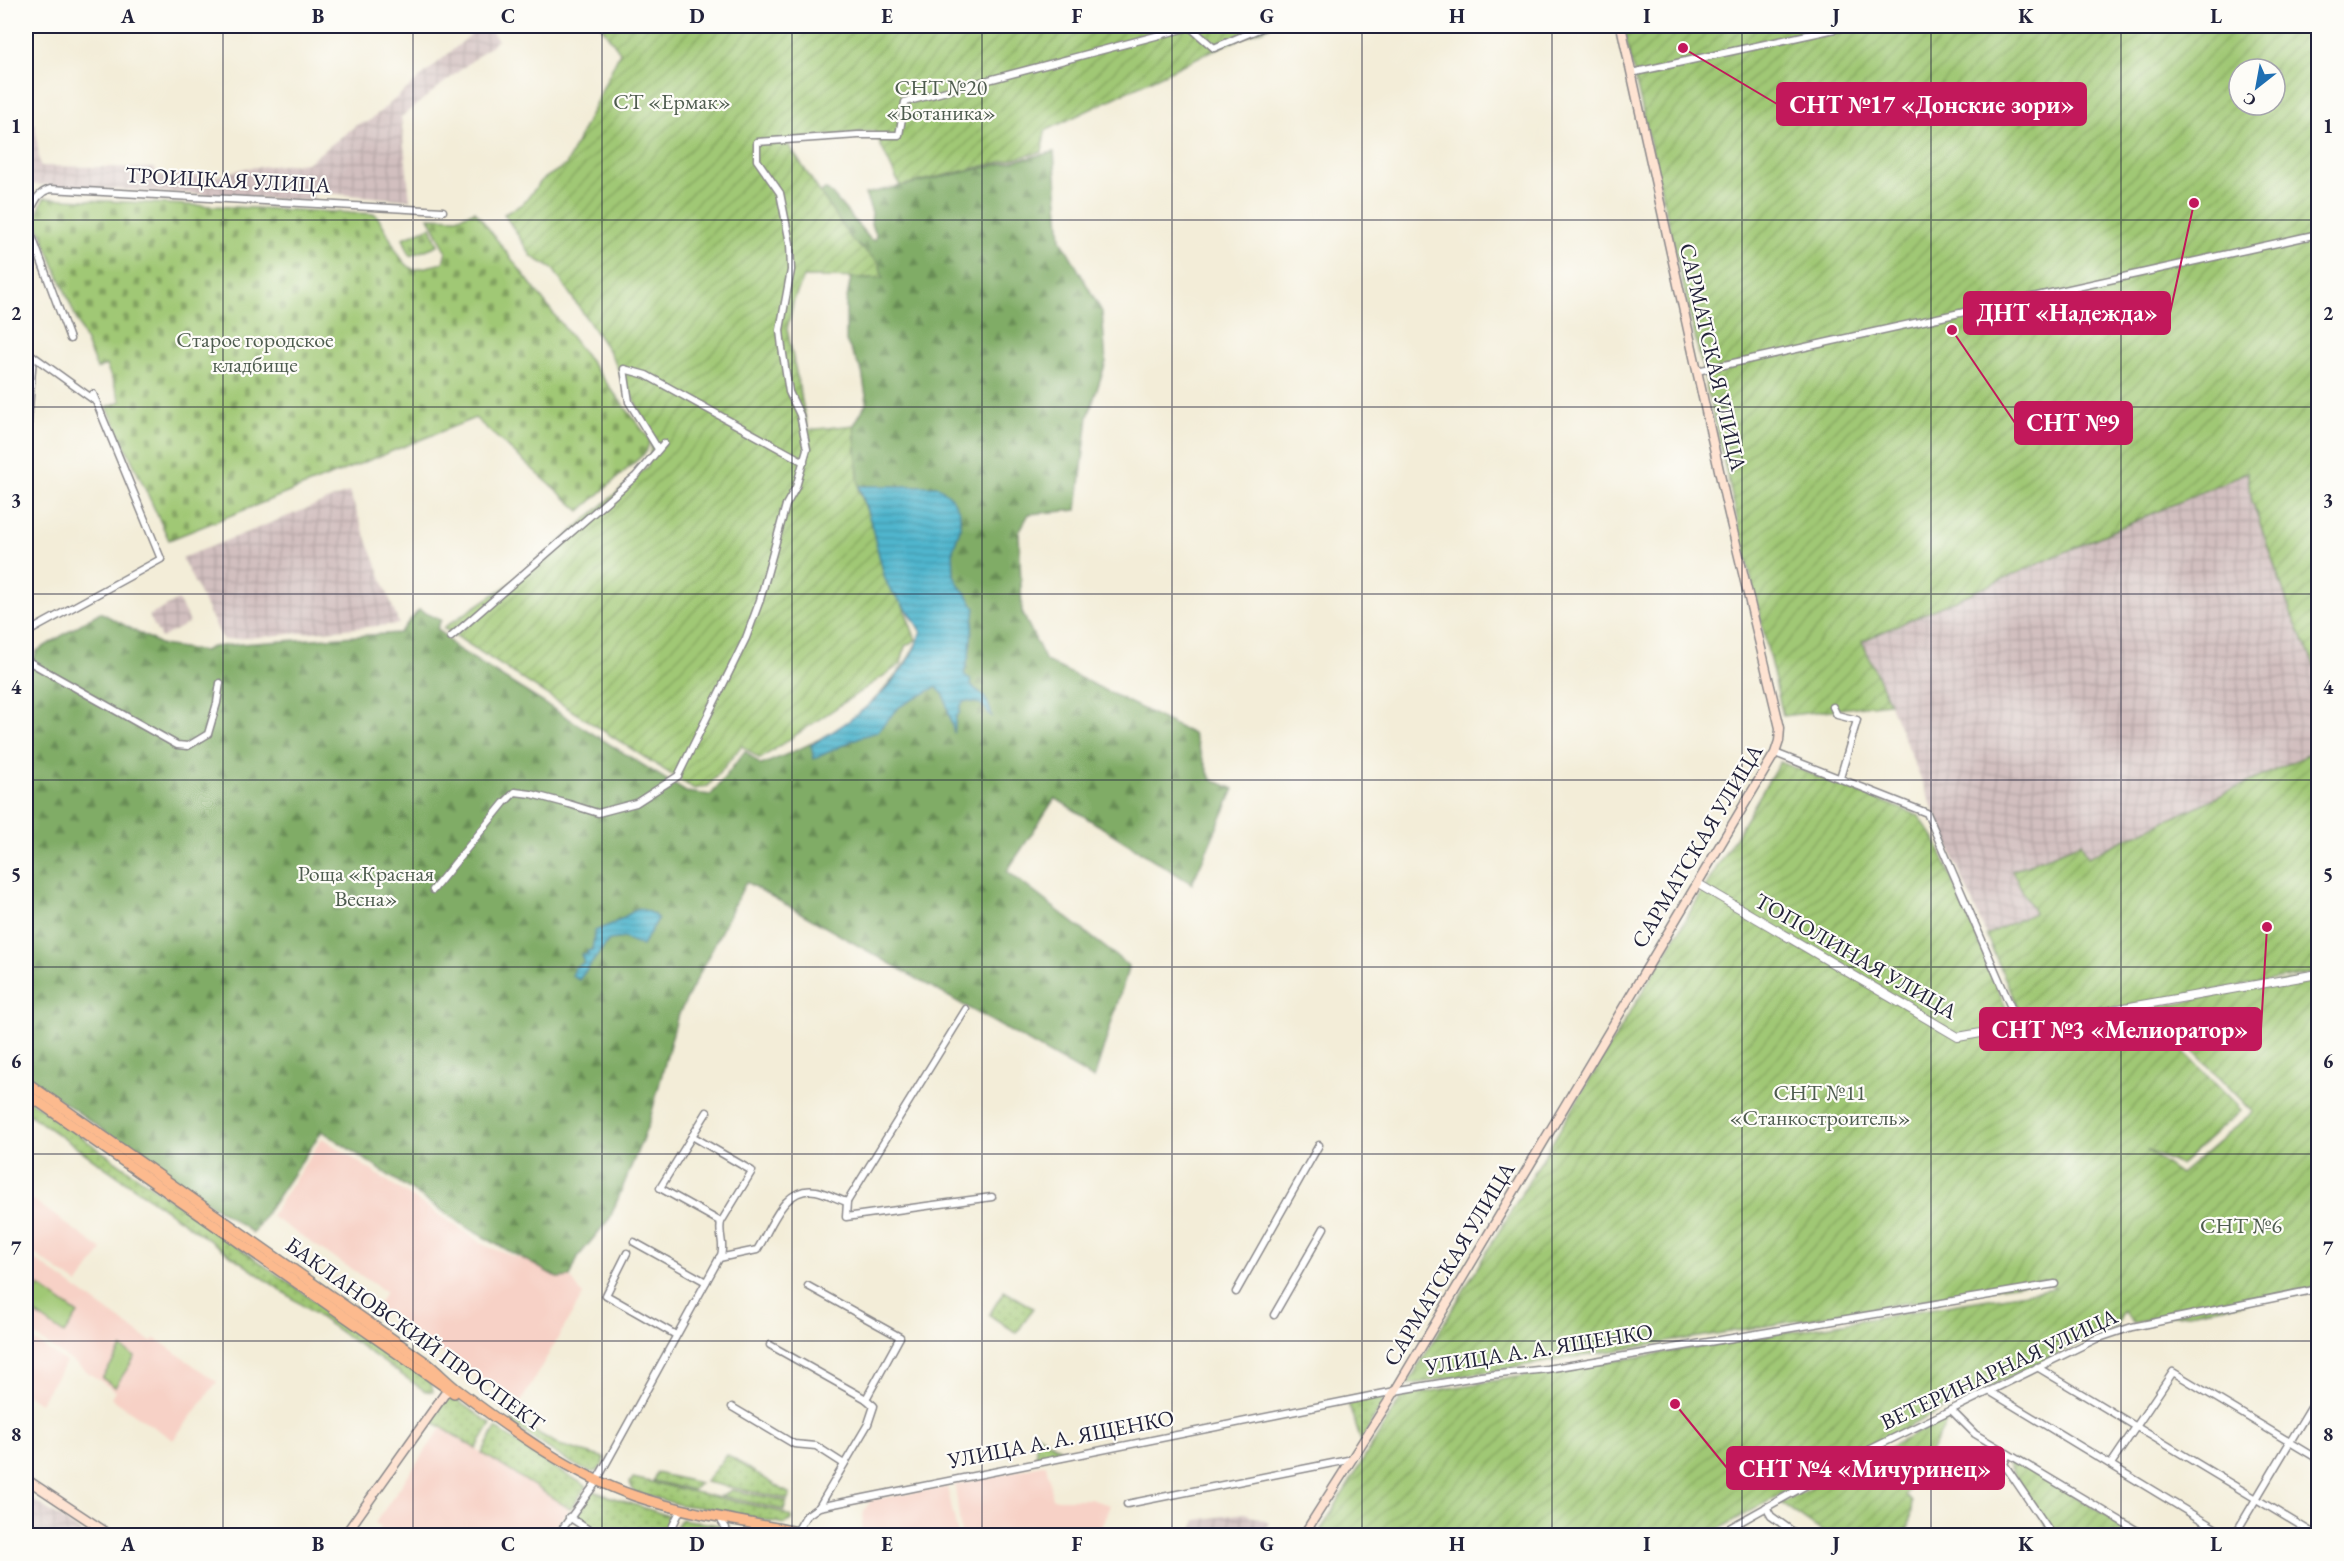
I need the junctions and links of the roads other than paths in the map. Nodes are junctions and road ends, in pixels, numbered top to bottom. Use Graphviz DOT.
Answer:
graph roads {
  1 [pos="1266,26"];
  2 [pos="1621,26"];
  3 [pos="1849,26"];
  4 [pos="1190,27"];
  5 [pos="1631,73"];
  6 [pos="443,211"];
  7 [pos="26,219"];
  8 [pos="2319,234"];
  9 [pos="70,339"];
  10 [pos="26,351"];
  11 [pos="33,356"];
  12 [pos="1697,371"];
  13 [pos="663,443"];
  14 [pos="658,449"];
  15 [pos="26,450"];
  16 [pos="804,462"];
  17 [pos="26,633"];
  18 [pos="451,637"];
  19 [pos="28,664"];
  20 [pos="220,683"];
  21 [pos="1833,707"];
  22 [pos="1775,753"];
  23 [pos="1840,778"];
  24 [pos="1700,885"];
  25 [pos="433,890"];
  26 [pos="2319,974"];
  27 [pos="966,1009"];
  28 [pos="2019,1026"];
  29 [pos="26,1083"];
  30 [pos="26,1093"];
  31 [pos="706,1112"];
  32 [pos="692,1137"];
  33 [pos="1319,1145"];
  34 [pos="992,1197"];
  35 [pos="847,1202"];
  36 [pos="721,1222"];
  37 [pos="1324,1228"];
  38 [pos="634,1242"];
  39 [pos="627,1253"];
  40 [pos="719,1258"];
  41 [pos="706,1282"];
  42 [pos="2055,1284"];
  43 [pos="808,1286"];
  44 [pos="2319,1289"];
  45 [pos="1236,1292"];
  46 [pos="1274,1315"];
  47 [pos="676,1335"];
  48 [pos="770,1345"];
  49 [pos="2037,1367"];
  50 [pos="449,1386"];
  51 [pos="1395,1391"];
  52 [pos="1989,1391"];
  53 [pos="2319,1395"];
  54 [pos="866,1399"];
  55 [pos="732,1407"];
  56 [pos="1951,1410"];
  57 [pos="2137,1427"];
  58 [pos="2291,1443"];
  59 [pos="2008,1454"];
  60 [pos="1353,1459"];
  61 [pos="2319,1459"];
  62 [pos="844,1464"];
  63 [pos="2111,1464"];
  64 [pos="26,1479"];
  65 [pos="596,1482"];
  66 [pos="2257,1499"];
  67 [pos="1127,1504"];
  68 [pos="819,1507"];
  69 [pos="1766,1507"];
  70 [pos="679,1513"];
  71 [pos="569,1518"];
  72 [pos="722,1522"];
  73 [pos="795,1534"];
  74 [pos="112,1536"];
  75 [pos="344,1536"];
  76 [pos="557,1536"];
  77 [pos="598,1536"];
  78 [pos="668,1536"];
  79 [pos="725,1536"];
  80 [pos="818,1536"];
  81 [pos="1303,1536"];
  82 [pos="1715,1536"];
  83 [pos="1799,1536"];
  84 [pos="2053,1536"];
  85 [pos="2146,1536"];
  86 [pos="2228,1536"];
  87 [pos="2234,1536"];
  88 [pos="2318,1536"];
  1 -- 4 [label="street"];
  2 -- 5 [label="main road, САРМАТСКАЯ УЛИЦА"];
  3 -- 5 [label="street"];
  4 -- 16 [label="street"];
  5 -- 12 [label="main road, САРМАТСКАЯ УЛИЦА"];
  6 -- 7 [label="street, ТРОИЦКАЯ УЛИЦА"];
  7 -- 9 [label="street"];
  8 -- 12 [label="street"];
  10 -- 11 [label="street"];
  11 -- 15 [label="street"];
  11 -- 17 [label="street"];
  12 -- 22 [label="main road, САРМАТСКАЯ УЛИЦА"];
  13 -- 14 [label="street"];
  14 -- 16 [label="street"];
  14 -- 18 [label="street"];
  16 -- 25 [label="street"];
  19 -- 20 [label="street"];
  21 -- 23 [label="street"];
  22 -- 23 [label="street"];
  22 -- 51 [label="main road, САРМАТСКАЯ УЛИЦА"];
  23 -- 28 [label="street"];
  24 -- 28 [label="street, ТОПОЛИНАЯ УЛИЦА"];
  26 -- 28 [label="street, ТОПОЛИНАЯ УЛИЦА"];
  27 -- 35 [label="street"];
  29 -- 50 [label="main road, БАКЛАНОВСКИЙ ПРОСПЕКТ"];
  30 -- 50 [label="main road, БАКЛАНОВСКИЙ ПРОСПЕКТ"];
  31 -- 32 [label="street"];
  32 -- 36 [label="street"];
  32 -- 36 [label="street"];
  33 -- 45 [label="street"];
  34 -- 35 [label="street"];
  35 -- 40 [label="street"];
  36 -- 40 [label="street"];
  37 -- 46 [label="street"];
  38 -- 41 [label="street"];
  39 -- 47 [label="street"];
  40 -- 41 [label="street"];
  41 -- 47 [label="street"];
  42 -- 51 [label="street, УЛИЦА А. А. ЯЩЕНКО"];
  43 -- 54 [label="street"];
  44 -- 49 [label="street, ВЕТЕРИНАРНАЯ УЛИЦА"];
  47 -- 65 [label="street"];
  48 -- 54 [label="street"];
  49 -- 52 [label="street, ВЕТЕРИНАРНАЯ УЛИЦА"];
  49 -- 57 [label="street"];
  50 -- 65 [label="main road, БАКЛАНОВСКИЙ ПРОСПЕКТ"];
  50 -- 75 [label="main road"];
  51 -- 60 [label="main road, САРМАТСКАЯ УЛИЦА"];
  51 -- 68 [label="street, УЛИЦА А. А. ЯЩЕНКО"];
  52 -- 56 [label="street, ВЕТЕРИНАРНАЯ УЛИЦА"];
  52 -- 63 [label="street"];
  53 -- 58 [label="street"];
  54 -- 62 [label="street"];
  55 -- 62 [label="street"];
  56 -- 59 [label="street"];
  56 -- 69 [label="street, ВЕТЕРИНАРНАЯ УЛИЦА"];
  57 -- 58 [label="street"];
  57 -- 63 [label="street"];
  57 -- 66 [label="street"];
  58 -- 61 [label="street"];
  58 -- 66 [label="street"];
  59 -- 84 [label="street"];
  59 -- 85 [label="street"];
  60 -- 67 [label="street"];
  60 -- 81 [label="main road, САРМАТСКАЯ УЛИЦА"];
  62 -- 68 [label="street"];
  63 -- 86 [label="street"];
  64 -- 74 [label="main road"];
  65 -- 70 [label="main road, БАКЛАНОВСКИЙ ПРОСПЕКТ"];
  65 -- 71 [label="street"];
  65 -- 73 [label="main road, БАКЛАНОВСКИЙ ПРОСПЕКТ"];
  66 -- 87 [label="street"];
  66 -- 88 [label="street"];
  68 -- 73 [label="street"];
  69 -- 82 [label="street, ВЕТЕРИНАРНАЯ УЛИЦА"];
  69 -- 83 [label="street"];
  70 -- 72 [label="main road, БАКЛАНОВСКИЙ ПРОСПЕКТ"];
  70 -- 78 [label="street"];
  71 -- 76 [label="street"];
  71 -- 77 [label="street"];
  72 -- 73 [label="main road, БАКЛАНОВСКИЙ ПРОСПЕКТ"];
  72 -- 79 [label="street"];
  73 -- 80 [label="main road, БАКЛАНОВСКИЙ ПРОСПЕКТ"];
}
